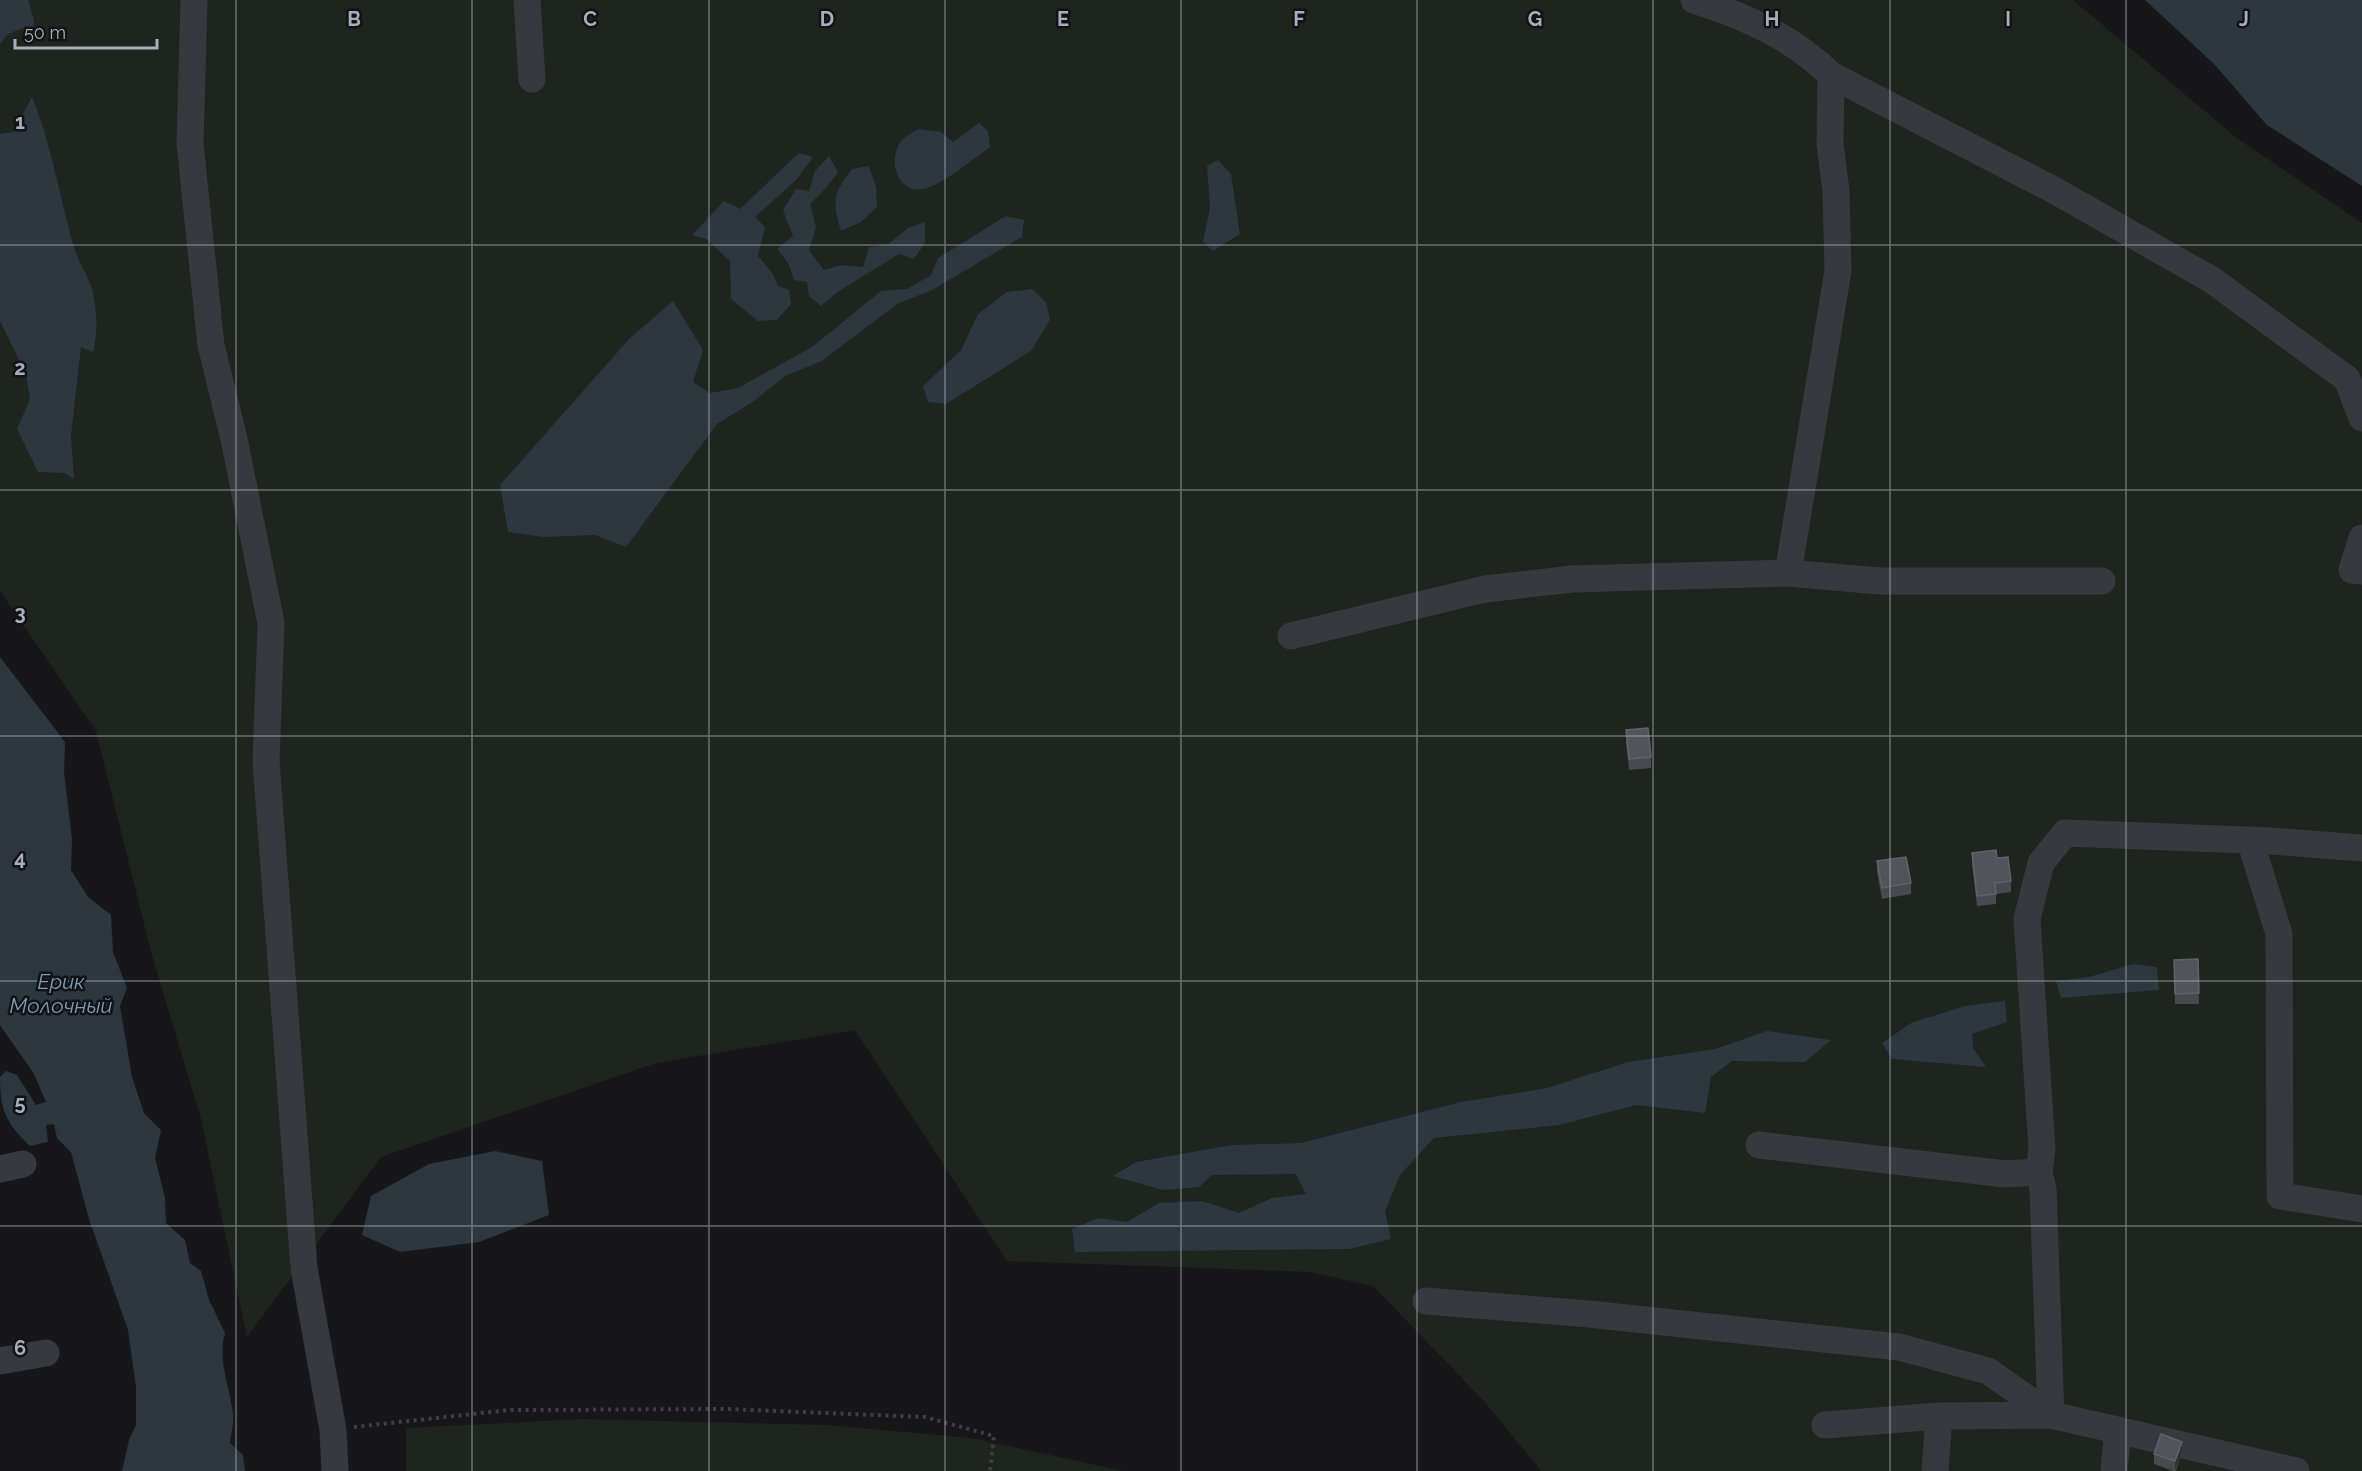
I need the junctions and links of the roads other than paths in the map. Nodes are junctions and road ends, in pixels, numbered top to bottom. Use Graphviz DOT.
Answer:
graph roads {
  1 [pos="194,0"];
  2 [pos="527,0"];
  3 [pos="1694,0"];
  4 [pos="1831,75"];
  5 [pos="532,79"];
  6 [pos="2362,418"];
  7 [pos="2362,538"];
  8 [pos="2362,571"];
  9 [pos="1788,573"];
  10 [pos="2102,581"];
  11 [pos="1291,636"];
  12 [pos="2250,840"];
  13 [pos="2362,848"];
  14 [pos="1759,1145"];
  15 [pos="2039,1172"];
  16 [pos="2362,1209"];
  17 [pos="1426,1301"];
  18 [pos="46,1353"];
  19 [pos="0,1361"];
  20 [pos="2050,1415"];
  21 [pos="1939,1416"];
  22 [pos="1825,1425"];
  23 [pos="2118,1430"];
  24 [pos="335,1471"];
  25 [pos="1935,1471"];
  26 [pos="2114,1471"];
  27 [pos="2296,1471"];
  1 -- 24 [label="street"];
  2 -- 5 [label="street"];
  3 -- 4 [label="street"];
  4 -- 6 [label="street"];
  4 -- 9 [label="street"];
  7 -- 8 [label="street"];
  9 -- 10 [label="street"];
  9 -- 11 [label="street"];
  12 -- 13 [label="street"];
  12 -- 15 [label="street"];
  12 -- 16 [label="street"];
  14 -- 15 [label="street"];
  15 -- 20 [label="street"];
  17 -- 20 [label="street"];
  18 -- 19 [label="street"];
  20 -- 21 [label="street"];
  20 -- 23 [label="street"];
  21 -- 22 [label="street"];
  21 -- 25 [label="street"];
  23 -- 26 [label="street"];
  23 -- 27 [label="street"];
}
